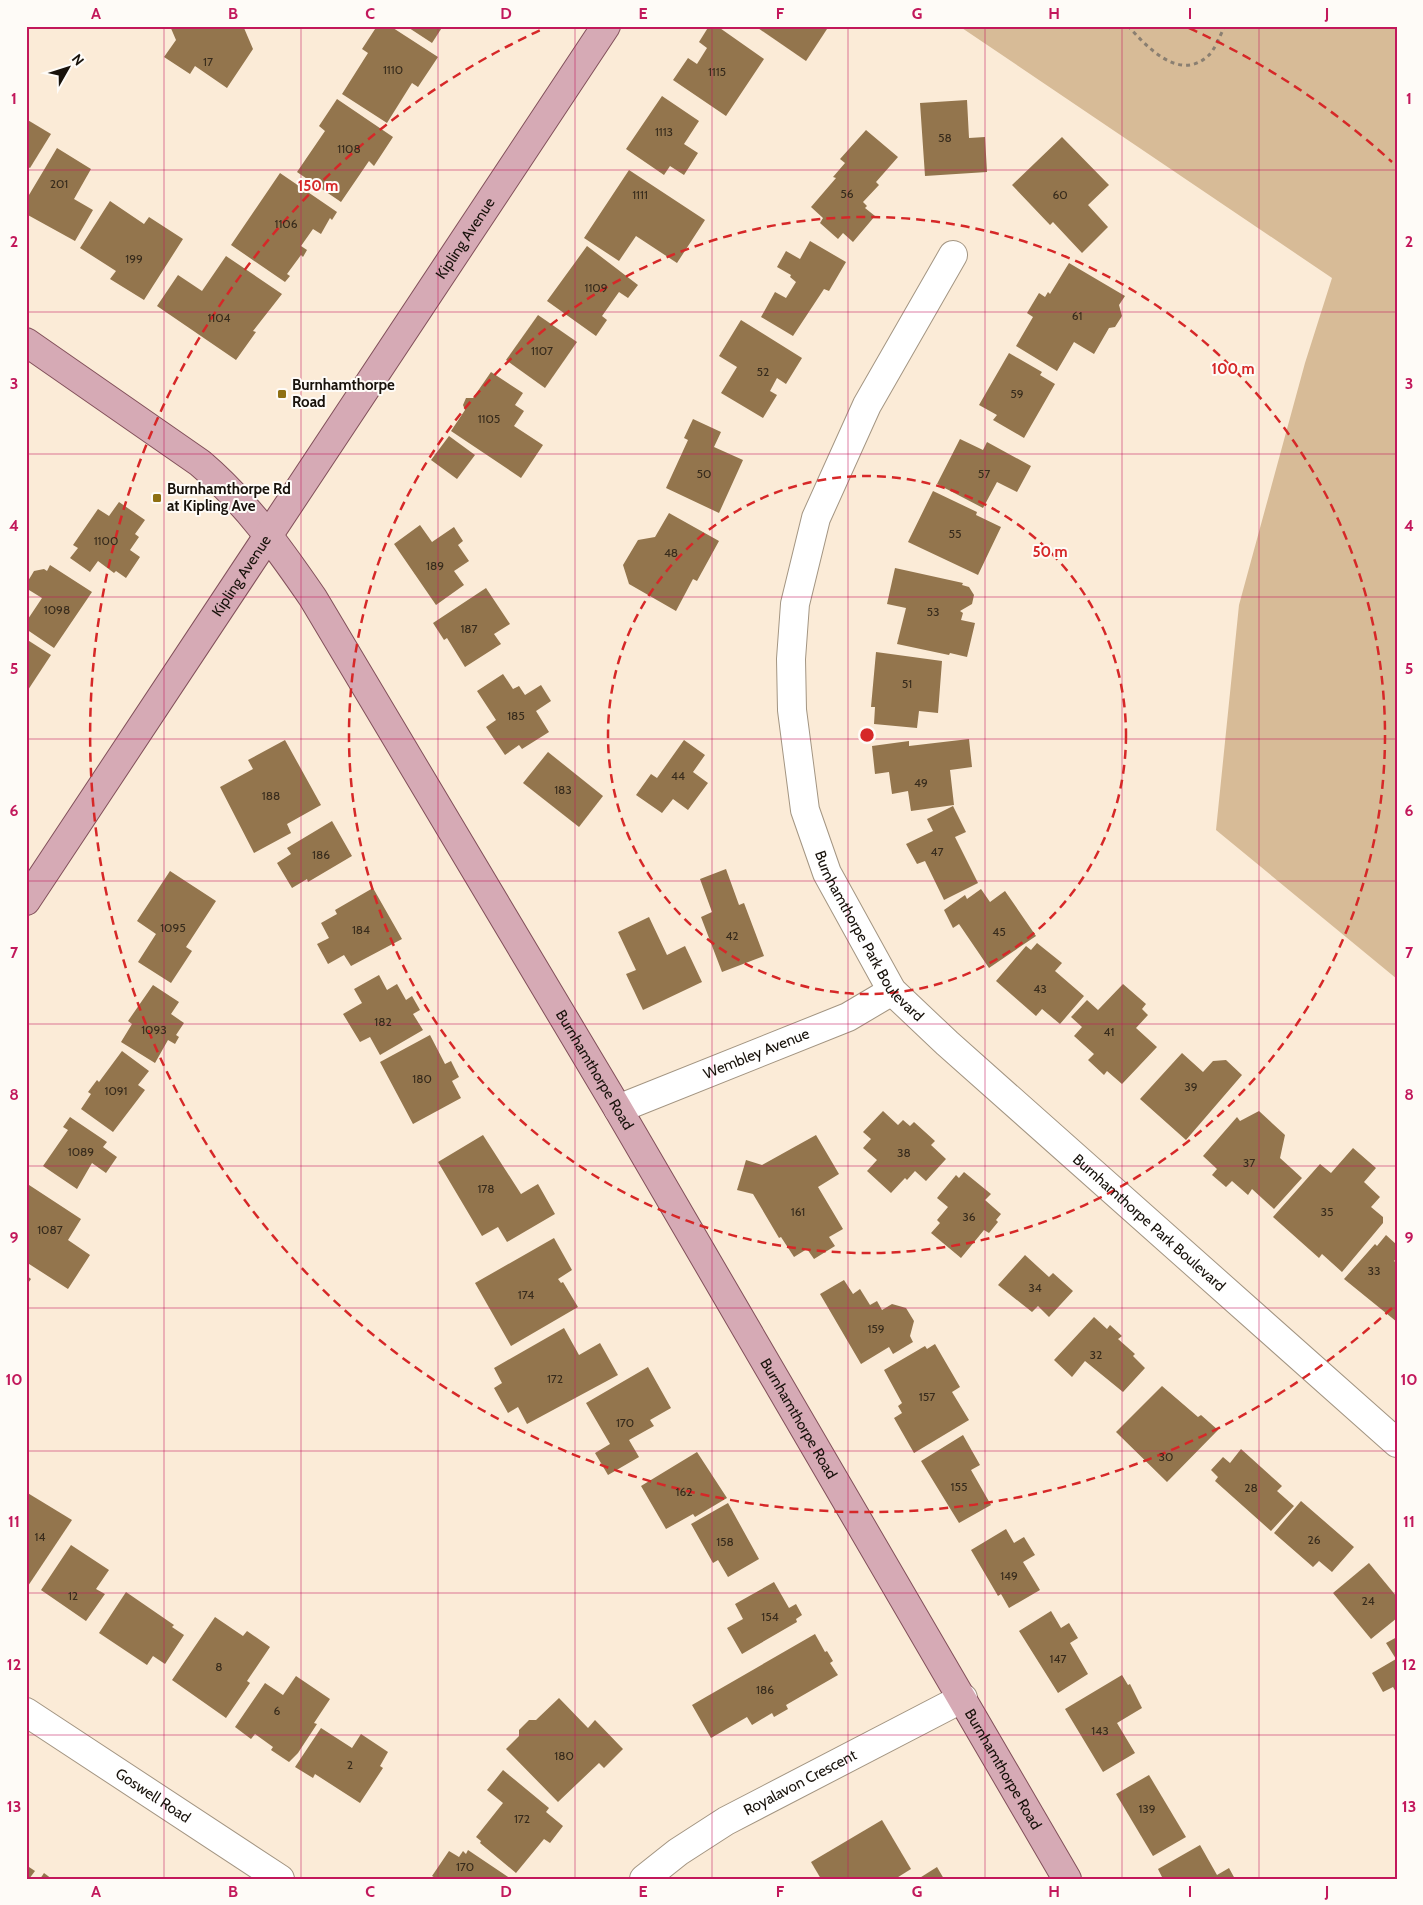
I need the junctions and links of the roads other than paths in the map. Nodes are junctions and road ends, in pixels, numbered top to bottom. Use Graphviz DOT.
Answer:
graph roads {
  1 [pos="606,26"];
  2 [pos="953,255"];
  3 [pos="26,342"];
  4 [pos="268,536"];
  5 [pos="26,902"];
  6 [pos="892,991"];
  7 [pos="618,1109"];
  8 [pos="1397,1443"];
  9 [pos="963,1698"];
  10 [pos="26,1712"];
  11 [pos="280,1879"];
  12 [pos="644,1879"];
  13 [pos="1067,1879"];
  1 -- 4 [label="main road, Kipling Avenue"];
  2 -- 6 [label="street, Burnhamthorpe Park Boulevard"];
  3 -- 4 [label="main road, Burnhamthorpe Road"];
  4 -- 5 [label="main road, Kipling Avenue"];
  4 -- 7 [label="main road, Burnhamthorpe Road"];
  6 -- 7 [label="street, Wembley Avenue"];
  6 -- 8 [label="street, Burnhamthorpe Park Boulevard"];
  7 -- 9 [label="main road, Burnhamthorpe Road"];
  9 -- 12 [label="street, Royalavon Crescent"];
  9 -- 13 [label="main road, Burnhamthorpe Road"];
  10 -- 11 [label="street, Goswell Road"];
}
